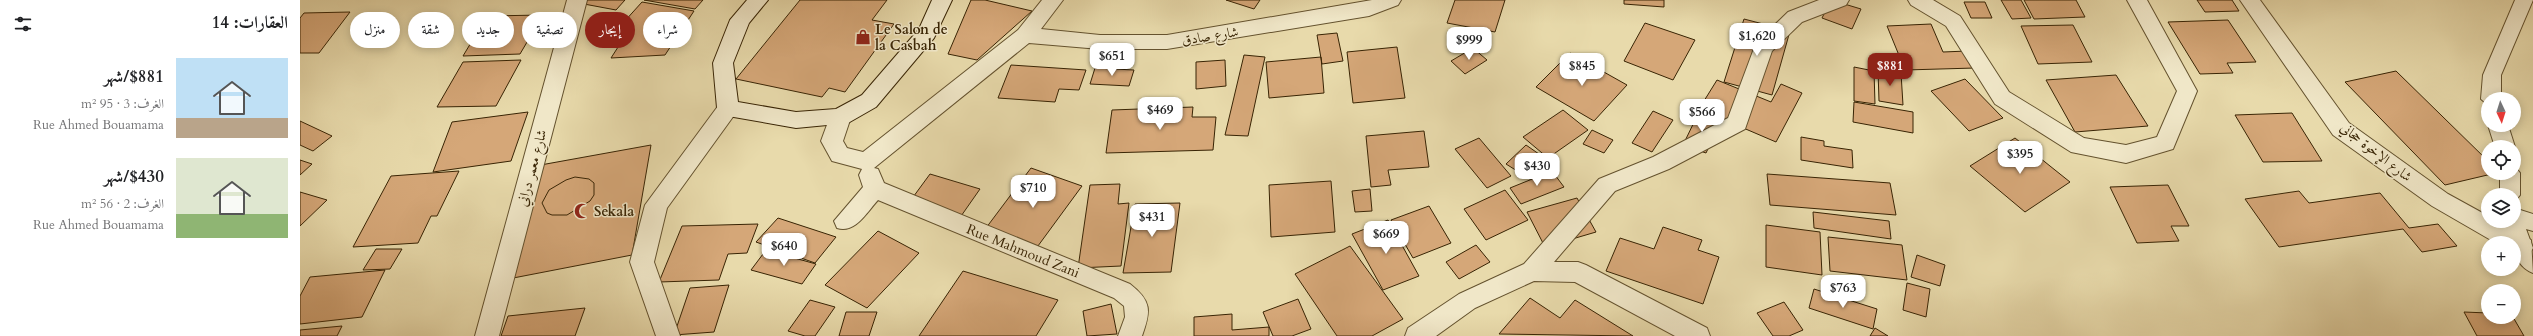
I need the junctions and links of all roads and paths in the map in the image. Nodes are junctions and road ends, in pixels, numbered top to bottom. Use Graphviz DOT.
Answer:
graph roads {
  1 [pos="577,0"];
  2 [pos="758,0"];
  3 [pos="942,0"];
  4 [pos="1052,0"];
  5 [pos="1391,0"];
  6 [pos="1839,0"];
  7 [pos="1918,0"];
  8 [pos="2137,0"];
  9 [pos="2250,0"];
  10 [pos="2524,0"];
  11 [pos="1025,35"];
  12 [pos="2491,92"];
  13 [pos="728,108"];
  14 [pos="840,117"];
  15 [pos="866,162"];
  16 [pos="875,189"];
  17 [pos="2521,219"];
  18 [pos="845,221"];
  19 [pos="2533,223"];
  20 [pos="2515,228"];
  21 [pos="2528,255"];
  22 [pos="1532,271"];
  23 [pos="487,336"];
  24 [pos="668,336"];
  25 [pos="1130,336"];
  26 [pos="1417,336"];
  27 [pos="1698,336"];
  1 -- 23 [label="street, شارع معمر دراني"];
  2 -- 13 [label="street"];
  3 -- 14 [label="street"];
  4 -- 11 [label="street"];
  5 -- 11 [label="street, شارع صادق"];
  6 -- 22 [label="street"];
  7 -- 8 [label="street"];
  9 -- 21 [label="street, شارع الإخوة حجاني"];
  10 -- 12 [label="lane"];
  11 -- 15 [label="street"];
  13 -- 14 [label="street"];
  13 -- 24 [label="street"];
  14 -- 15 [label="street"];
  15 -- 16 [label="street"];
  16 -- 18 [label="street"];
  16 -- 25 [label="street, Rue Mahmoud Zani"];
  17 -- 19 [label="lane"];
  20 -- 21 [label="lane"];
  22 -- 26 [label="street"];
  22 -- 27 [label="street"];
}
